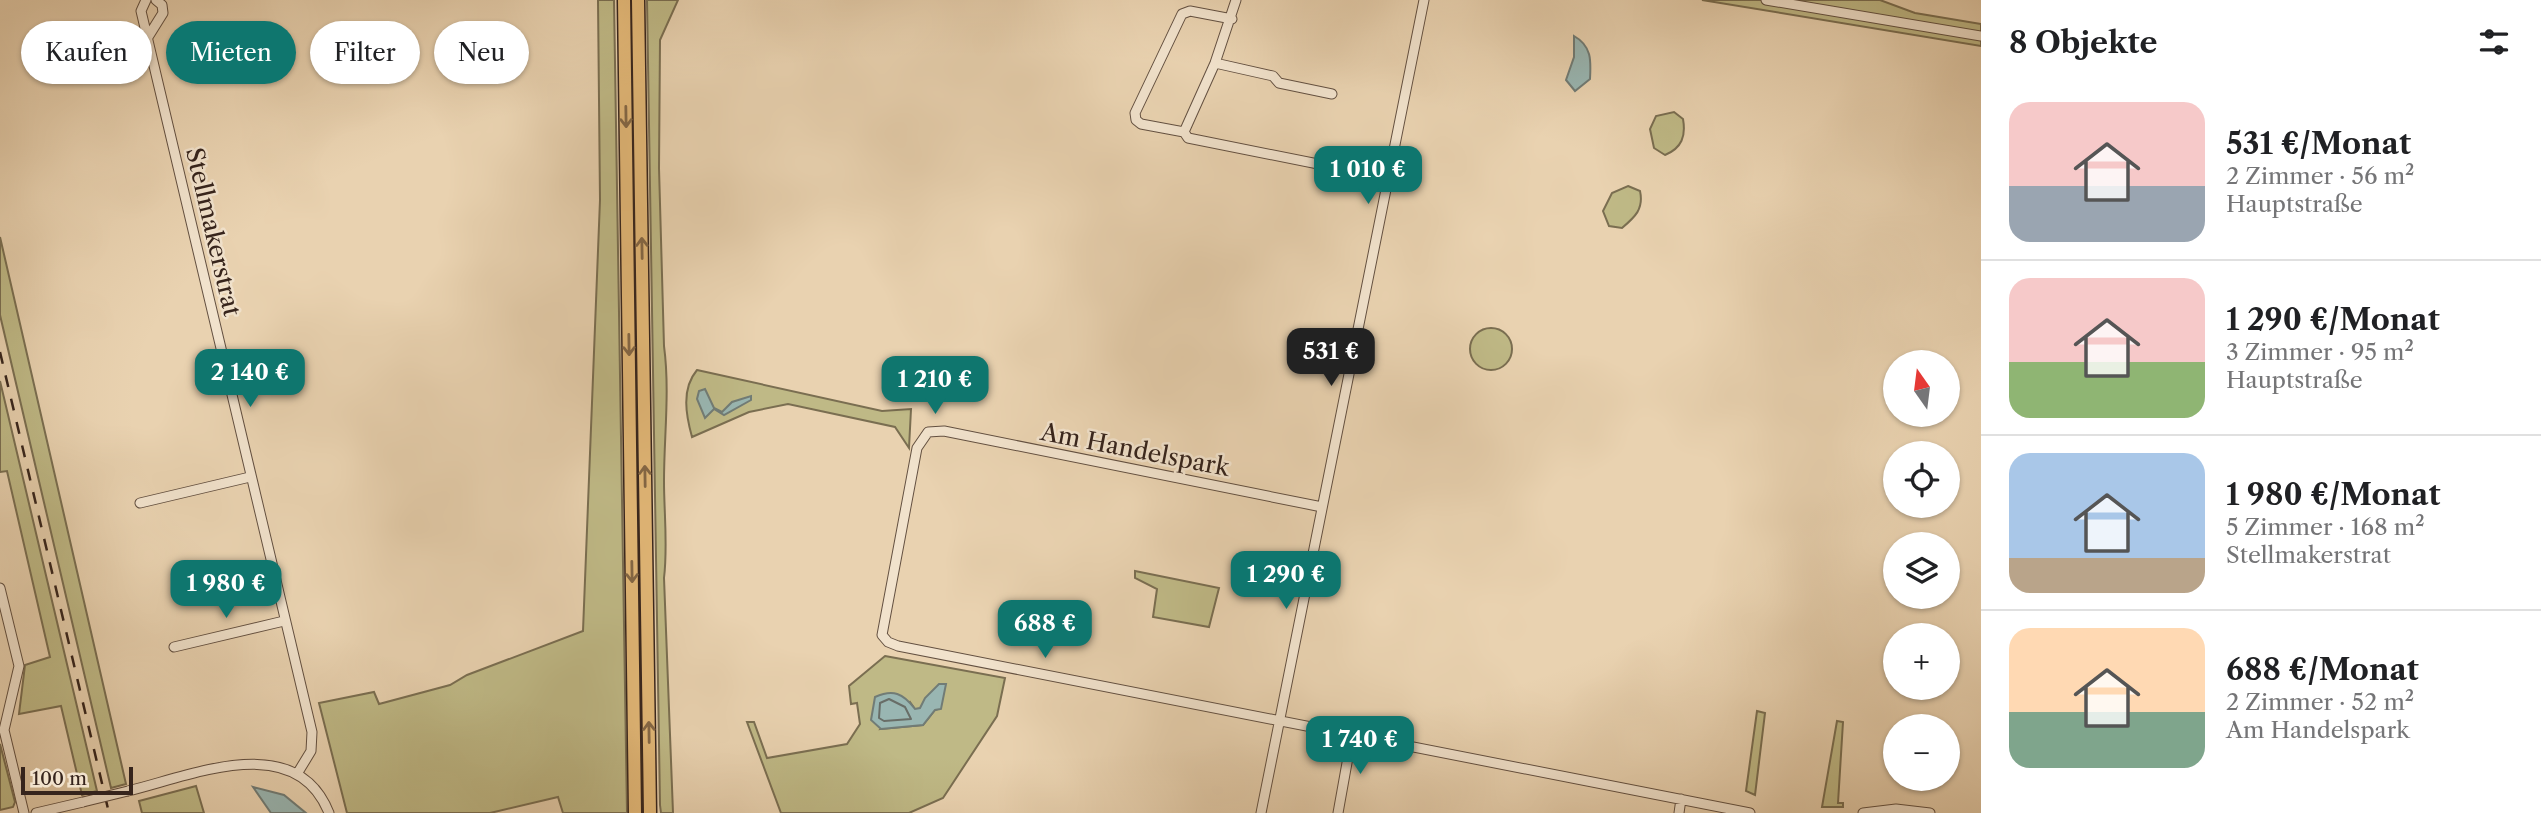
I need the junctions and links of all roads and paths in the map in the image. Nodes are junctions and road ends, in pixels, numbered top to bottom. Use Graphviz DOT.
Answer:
graph roads {
  1 [pos="146,0"];
  2 [pos="156,0"];
  3 [pos="624,0"];
  4 [pos="638,0"];
  5 [pos="1236,0"];
  6 [pos="1424,0"];
  7 [pos="1766,0"];
  8 [pos="1232,19"];
  9 [pos="144,21"];
  10 [pos="152,31"];
  11 [pos="1981,36"];
  12 [pos="152,54"];
  13 [pos="1215,63"];
  14 [pos="1332,94"];
  15 [pos="1184,132"];
  16 [pos="1388,178"];
  17 [pos="250,477"];
  18 [pos="140,503"];
  19 [pos="1322,507"];
  20 [pos="0,588"];
  21 [pos="284,621"];
  22 [pos="174,647"];
  23 [pos="1279,720"];
  24 [pos="1352,734"];
  25 [pos="297,774"];
  26 [pos="1681,799"];
  27 [pos="651,809"];
  28 [pos="24,813"];
  29 [pos="36,813"];
  30 [pos="329,813"];
  31 [pos="635,813"];
  32 [pos="1261,813"];
  33 [pos="1338,813"];
  34 [pos="1679,813"];
  35 [pos="1751,813"];
  36 [pos="1863,813"];
  37 [pos="1930,813"];
  1 -- 9 [label="street, Stellmakerstrat"];
  2 -- 10 [label="street"];
  3 -- 31 [label="highway, one-way"];
  27 -- 4 [label="highway, one-way"];
  5 -- 8 [label="street"];
  6 -- 16 [label="street"];
  7 -- 11 [label="street"];
  8 -- 13 [label="street"];
  8 -- 15 [label="street"];
  12 -- 17 [label="street, Stellmakerstrat"];
  13 -- 14 [label="street"];
  13 -- 15 [label="street"];
  15 -- 16 [label="street"];
  16 -- 19 [label="street"];
  17 -- 18 [label="street"];
  17 -- 21 [label="street, Stellmakerstrat"];
  19 -- 23 [label="street"];
  19 -- 23 [label="street, Am Handelspark"];
  20 -- 28 [label="street"];
  21 -- 22 [label="street"];
  21 -- 25 [label="street, Stellmakerstrat"];
  23 -- 24 [label="street"];
  23 -- 32 [label="street"];
  24 -- 26 [label="street"];
  24 -- 33 [label="street"];
  25 -- 29 [label="street, bridge"];
  25 -- 30 [label="street"];
  26 -- 34 [label="street"];
  26 -- 35 [label="street"];
  36 -- 37 [label="street"];
}
